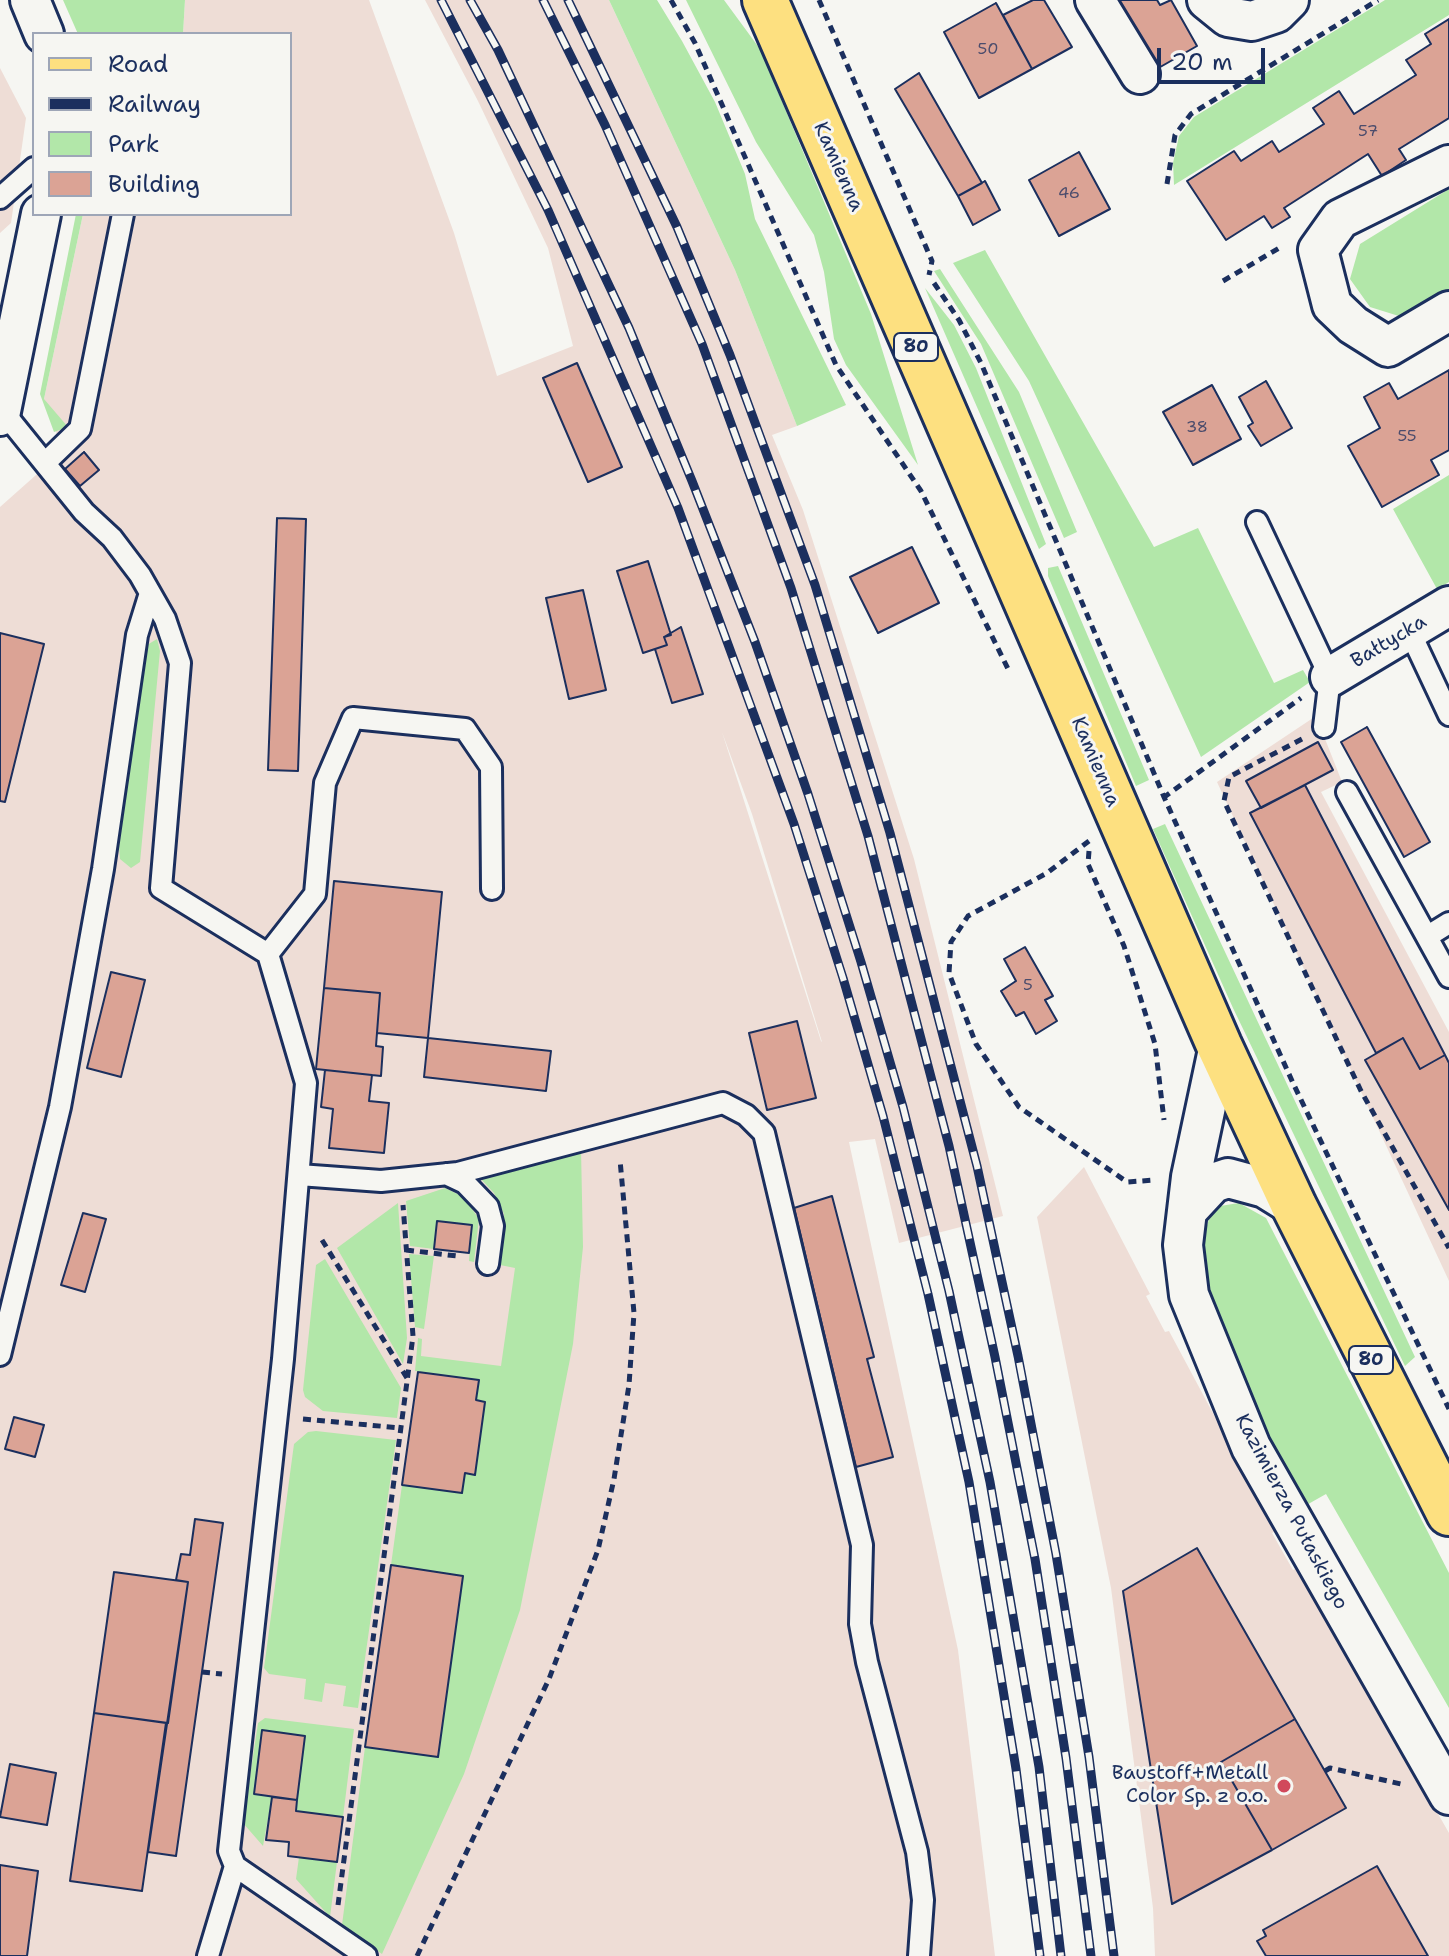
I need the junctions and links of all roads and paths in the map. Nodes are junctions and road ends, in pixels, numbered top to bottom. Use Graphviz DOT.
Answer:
graph roads {
  1 [pos="30,0"];
  2 [pos="671,0"];
  3 [pos="765,0"];
  4 [pos="819,0"];
  5 [pos="1095,0"];
  6 [pos="1207,0"];
  7 [pos="1289,0"];
  8 [pos="1378,0"];
  9 [pos="1366,3"];
  10 [pos="43,32"];
  11 [pos="1140,74"];
  12 [pos="1449,165"];
  13 [pos="32,170"];
  14 [pos="1167,184"];
  15 [pos="0,198"];
  16 [pos="41,216"];
  17 [pos="123,216"];
  18 [pos="1449,311"];
  19 [pos="1,413"];
  20 [pos="45,463"];
  21 [pos="1257,522"];
  22 [pos="150,593"];
  23 [pos="1449,606"];
  24 [pos="1409,630"];
  25 [pos="1330,677"];
  26 [pos="1017,686"];
  27 [pos="1449,715"];
  28 [pos="1324,727"];
  29 [pos="1347,792"];
  30 [pos="1164,797"];
  31 [pos="1097,831"];
  32 [pos="492,889"];
  33 [pos="1449,923"];
  34 [pos="1428,936"];
  35 [pos="268,954"];
  36 [pos="1449,977"];
  37 [pos="1219,1045"];
  38 [pos="1164,1122"];
  39 [pos="616,1132"];
  40 [pos="1155,1165"];
  41 [pos="446,1174"];
  42 [pos="299,1175"];
  43 [pos="401,1179"];
  44 [pos="1152,1180"];
  45 [pos="1151,1192"];
  46 [pos="1189,1194"];
  47 [pos="297,1200"];
  48 [pos="1294,1206"];
  49 [pos="1449,1248"];
  50 [pos="406,1250"];
  51 [pos="456,1260"];
  52 [pos="488,1264"];
  53 [pos="413,1332"];
  54 [pos="424,1333"];
  55 [pos="0,1355"];
  56 [pos="408,1379"];
  57 [pos="1449,1409"];
  58 [pos="276,1416"];
  59 [pos="401,1428"];
  60 [pos="1449,1513"];
  61 [pos="1325,1771"];
  62 [pos="1431,1791"];
  63 [pos="235,1866"];
  64 [pos="334,1934"];
  65 [pos="208,1956"];
  66 [pos="366,1956"];
  67 [pos="417,1956"];
  68 [pos="919,1956"];
  1 -- 10 [label="street"];
  2 -- 26 [label="path"];
  3 -- 31 [label="main road, Kamienna / 80"];
  4 -- 30 [label="path"];
  5 -- 11 [label="street"];
  6 -- 7 [label="street"];
  8 -- 9 [label="path"];
  9 -- 14 [label="path"];
  12 -- 18 [label="street"];
  13 -- 15 [label="lane"];
  16 -- 19 [label="street"];
  17 -- 20 [label="lane"];
  19 -- 20 [label="lane"];
  20 -- 22 [label="lane"];
  21 -- 25 [label="lane"];
  22 -- 35 [label="lane"];
  22 -- 55 [label="lane"];
  23 -- 24 [label="street, Bałtycka"];
  24 -- 25 [label="street, Bałtycka"];
  24 -- 27 [label="lane"];
  25 -- 28 [label="lane"];
  25 -- 30 [label="path"];
  28 -- 49 [label="path"];
  29 -- 34 [label="lane"];
  30 -- 31 [label="path"];
  30 -- 57 [label="path"];
  31 -- 37 [label="main road, Kamienna / 80"];
  31 -- 38 [label="path"];
  31 -- 44 [label="path"];
  32 -- 35 [label="lane"];
  33 -- 34 [label="lane"];
  34 -- 36 [label="lane"];
  35 -- 42 [label="lane"];
  37 -- 46 [label="street, Kazimierza Pułaskiego"];
  37 -- 48 [label="main road, Kamienna / 80"];
  39 -- 41 [label="lane"];
  39 -- 67 [label="path"];
  39 -- 68 [label="lane"];
  40 -- 44 [label="path"];
  41 -- 43 [label="lane"];
  41 -- 52 [label="lane"];
  42 -- 43 [label="lane"];
  42 -- 47 [label="lane"];
  43 -- 50 [label="path"];
  44 -- 45 [label="path"];
  44 -- 46 [label="path"];
  46 -- 48 [label="street"];
  46 -- 62 [label="street, Kazimierza Pułaskiego"];
  47 -- 56 [label="path"];
  47 -- 58 [label="lane"];
  48 -- 60 [label="main road, Kamienna / 80"];
  50 -- 51 [label="path"];
  50 -- 53 [label="path"];
  53 -- 54 [label="path"];
  53 -- 56 [label="path"];
  56 -- 59 [label="path"];
  58 -- 59 [label="path"];
  58 -- 63 [label="lane"];
  59 -- 64 [label="path"];
  61 -- 62 [label="path"];
  63 -- 64 [label="lane"];
  63 -- 65 [label="lane"];
  64 -- 66 [label="lane"];
}
